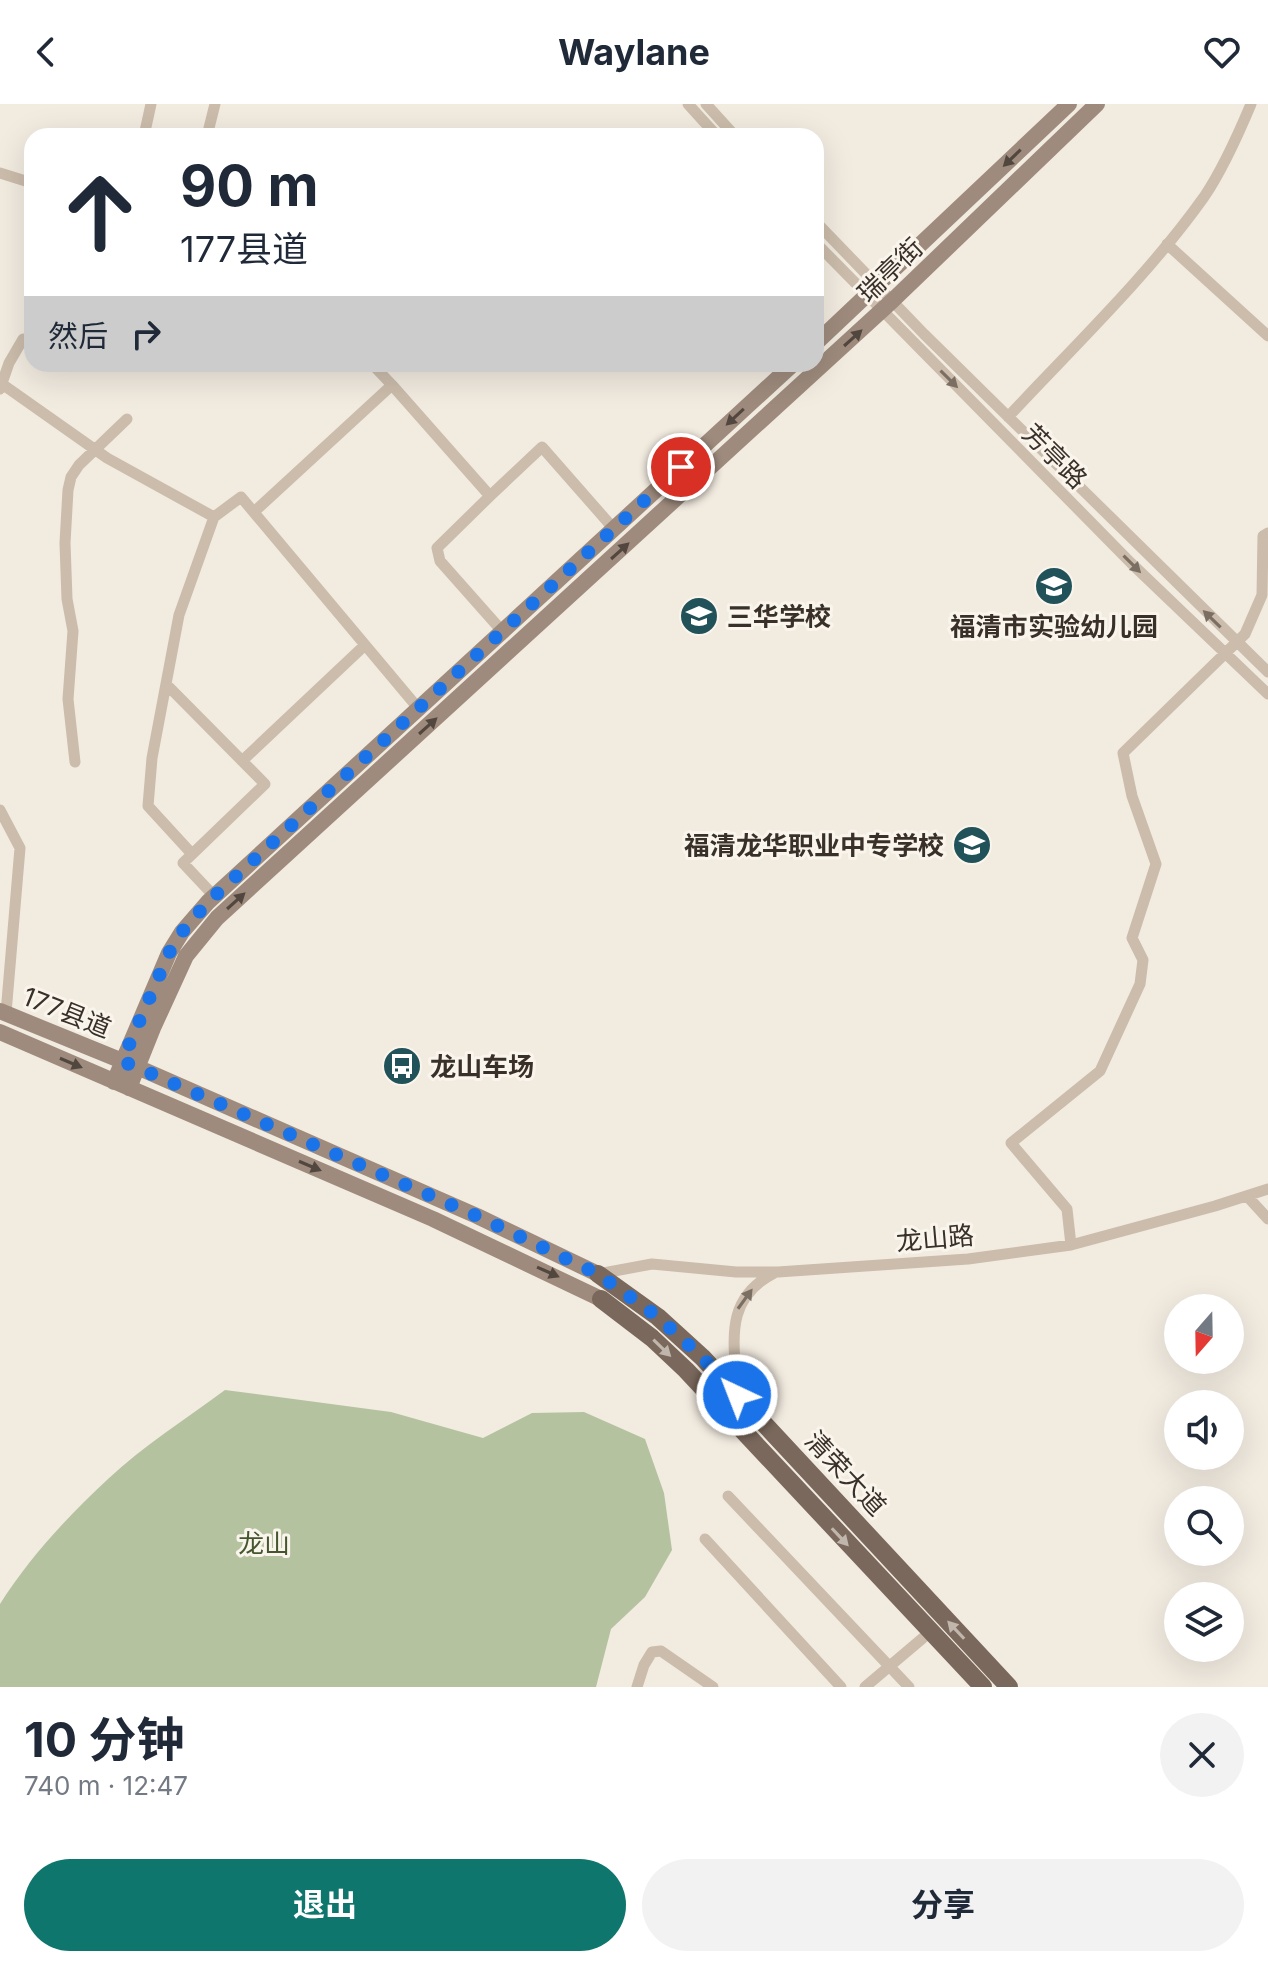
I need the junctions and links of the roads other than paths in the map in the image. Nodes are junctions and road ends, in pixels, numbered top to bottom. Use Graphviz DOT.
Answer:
graph roads {
  1 [pos="151,104"];
  2 [pos="215,104"];
  3 [pos="688,104"];
  4 [pos="706,104"];
  5 [pos="1069,104"];
  6 [pos="1097,104"];
  7 [pos="1251,104"];
  8 [pos="146,128"];
  9 [pos="209,128"];
  10 [pos="710,128"];
  11 [pos="728,128"];
  12 [pos="0,173"];
  13 [pos="24,180"];
  14 [pos="824,232"];
  15 [pos="1167,244"];
  16 [pos="824,250"];
  17 [pos="872,291"];
  18 [pos="887,306"];
  19 [pos="824,336"];
  20 [pos="1268,336"];
  21 [pos="23,339"];
  22 [pos="824,364"];
  23 [pos="380,372"];
  24 [pos="784,372"];
  25 [pos="815,372"];
  26 [pos="392,385"];
  27 [pos="1,387"];
  28 [pos="1008,417"];
  29 [pos="127,419"];
  30 [pos="94,449"];
  31 [pos="490,496"];
  32 [pos="254,512"];
  33 [pos="214,517"];
  34 [pos="614,529"];
  35 [pos="1268,533"];
  36 [pos="1265,595"];
  37 [pos="502,631"];
  38 [pos="1236,643"];
  39 [pos="365,645"];
  40 [pos="1225,654"];
  41 [pos="1268,672"];
  42 [pos="166,684"];
  43 [pos="1268,694"];
  44 [pos="418,708"];
  45 [pos="242,761"];
  46 [pos="75,762"];
  47 [pos="0,810"];
  48 [pos="192,854"];
  49 [pos="214,896"];
  50 [pos="3,1012"];
  51 [pos="0,1032"];
  52 [pos="130,1064"];
  53 [pos="122,1085"];
  54 [pos="1268,1189"];
  55 [pos="1247,1196"];
  56 [pos="1268,1219"];
  57 [pos="1071,1245"];
  58 [pos="778,1272"];
  59 [pos="598,1274"];
  60 [pos="601,1299"];
  61 [pos="737,1395"];
  62 [pos="728,1496"];
  63 [pos="705,1539"];
  64 [pos="930,1632"];
  65 [pos="890,1667"];
  66 [pos="637,1687"];
  67 [pos="713,1687"];
  68 [pos="841,1687"];
  69 [pos="865,1687"];
  70 [pos="909,1687"];
  71 [pos="983,1687"];
  72 [pos="1009,1687"];
  1 -- 8 [label="street"];
  2 -- 9 [label="street"];
  3 -- 10 [label="street"];
  4 -- 11 [label="street"];
  5 -- 17 [label="main road, 瑞亭街, one-way"];
  6 -- 18 [label="main road, 瑞亭街"];
  7 -- 15 [label="street"];
  12 -- 13 [label="street"];
  14 -- 17 [label="street, 芳亭路"];
  15 -- 20 [label="street"];
  15 -- 28 [label="street"];
  16 -- 17 [label="street, 芳亭路"];
  17 -- 18 [label="street, 芳亭路"];
  17 -- 19 [label="main road, 瑞亭街"];
  22 -- 18 [label="main road, 瑞亭街, one-way"];
  18 -- 28 [label="street, 芳亭路"];
  18 -- 40 [label="street, 芳亭路, one-way"];
  21 -- 27 [label="street"];
  23 -- 26 [label="street"];
  24 -- 34 [label="main road, 瑞亭街, one-way"];
  52 -- 25 [label="main road, 瑞亭街, one-way"];
  26 -- 31 [label="street"];
  26 -- 32 [label="street"];
  27 -- 30 [label="street"];
  38 -- 28 [label="street, 芳亭路, one-way"];
  29 -- 30 [label="street"];
  30 -- 33 [label="street"];
  30 -- 46 [label="street"];
  31 -- 34 [label="street"];
  31 -- 37 [label="street"];
  32 -- 33 [label="street"];
  32 -- 39 [label="street"];
  33 -- 42 [label="street"];
  34 -- 37 [label="main road, 瑞亭街"];
  35 -- 36 [label="street"];
  36 -- 38 [label="street"];
  37 -- 44 [label="main road, 瑞亭街"];
  38 -- 40 [label="street"];
  38 -- 41 [label="street, 芳亭路"];
  39 -- 44 [label="street"];
  39 -- 45 [label="street"];
  40 -- 43 [label="street, 芳亭路"];
  40 -- 57 [label="street"];
  42 -- 45 [label="street"];
  42 -- 48 [label="street"];
  44 -- 49 [label="main road, 瑞亭街"];
  45 -- 48 [label="street"];
  47 -- 50 [label="street"];
  48 -- 49 [label="street"];
  49 -- 52 [label="main road, 瑞亭街"];
  50 -- 52 [label="main road, 177县道"];
  51 -- 53 [label="main road, 177县道, one-way"];
  52 -- 53 [label="main road, 瑞亭街"];
  52 -- 59 [label="main road, 177县道"];
  53 -- 60 [label="main road, 177县道, one-way"];
  54 -- 55 [label="street, 龙山路"];
  55 -- 56 [label="street"];
  55 -- 57 [label="street, 龙山路"];
  57 -- 58 [label="street, 龙山路"];
  58 -- 59 [label="street, 龙山路"];
  61 -- 58 [label="street, one-way"];
  59 -- 61 [label="main road, 清荣大道"];
  60 -- 64 [label="main road, 清荣大道, one-way"];
  72 -- 61 [label="main road, 清荣大道, one-way"];
  62 -- 65 [label="street"];
  63 -- 68 [label="street"];
  64 -- 65 [label="street"];
  64 -- 71 [label="main road, 清荣大道"];
  65 -- 69 [label="street"];
  65 -- 70 [label="street"];
  66 -- 67 [label="street"];
}
